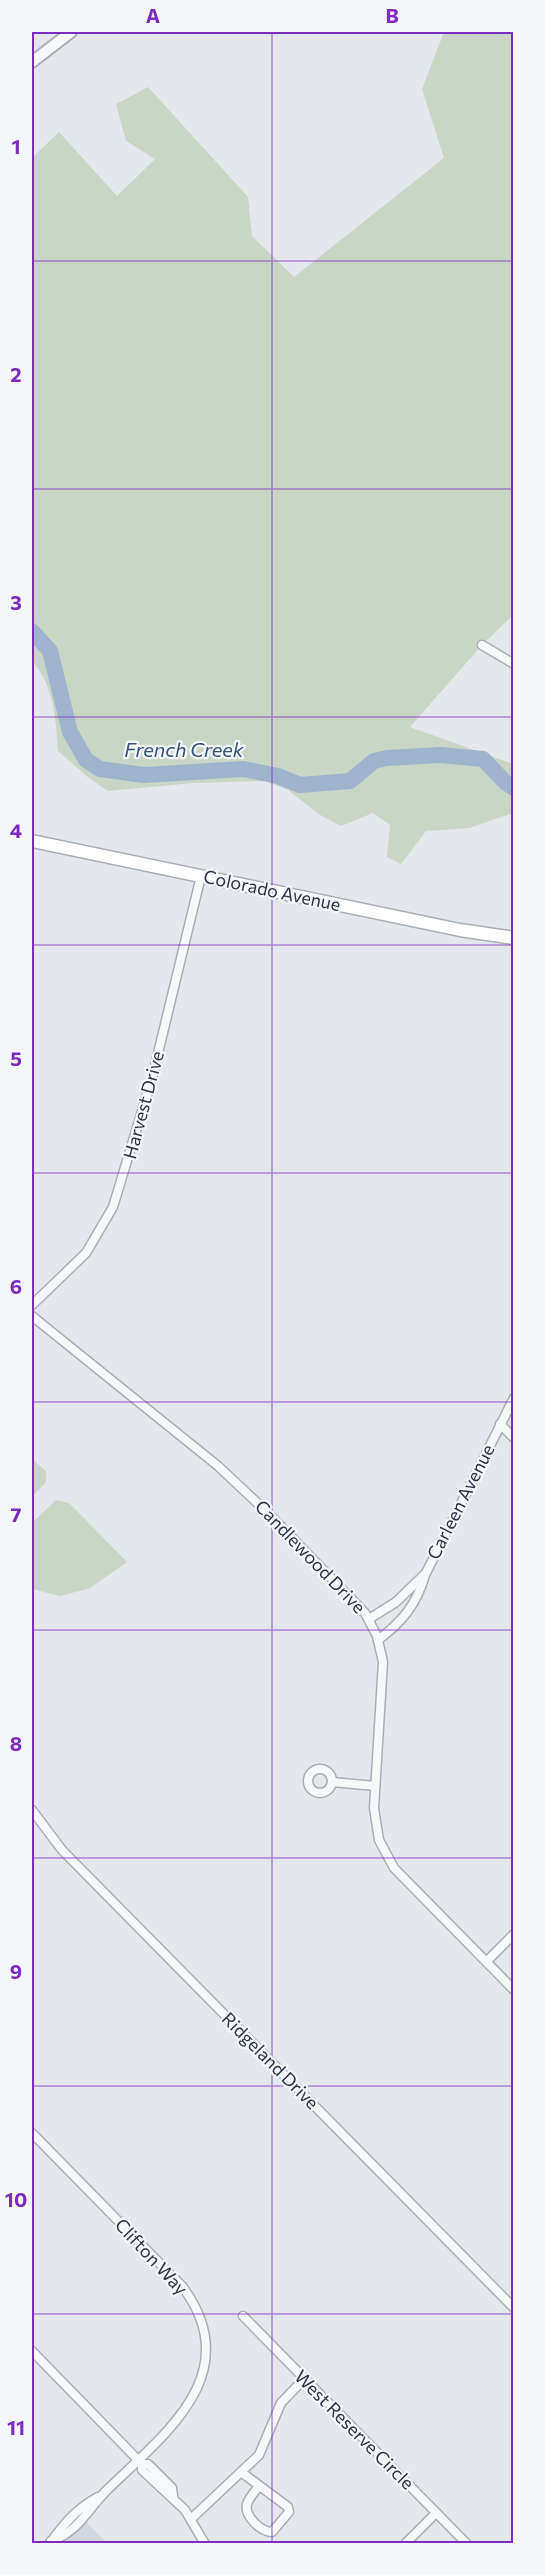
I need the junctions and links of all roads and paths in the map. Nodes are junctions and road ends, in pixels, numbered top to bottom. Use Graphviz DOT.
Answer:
graph roads {
  1 [pos="70,32"];
  2 [pos="32,62"];
  3 [pos="482,645"];
  4 [pos="513,664"];
  5 [pos="32,841"];
  6 [pos="201,876"];
  7 [pos="513,938"];
  8 [pos="32,1305"];
  9 [pos="32,1316"];
  10 [pos="513,1398"];
  11 [pos="501,1424"];
  12 [pos="513,1437"];
  13 [pos="425,1575"];
  14 [pos="369,1619"];
  15 [pos="378,1640"];
  16 [pos="332,1782"];
  17 [pos="375,1785"];
  18 [pos="32,1810"];
  19 [pos="513,1934"];
  20 [pos="486,1962"];
  21 [pos="513,1990"];
  22 [pos="32,2133"];
  23 [pos="513,2308"];
  24 [pos="243,2316"];
  25 [pos="32,2351"];
  26 [pos="304,2379"];
  27 [pos="140,2462"];
  28 [pos="241,2472"];
  29 [pos="259,2486"];
  30 [pos="436,2513"];
  31 [pos="191,2519"];
  32 [pos="50,2542"];
  33 [pos="205,2544"];
  34 [pos="405,2544"];
  35 [pos="467,2544"];
  1 -- 2 [label="street"];
  3 -- 4 [label="street"];
  5 -- 6 [label="main road, Colorado Avenue"];
  6 -- 7 [label="main road, Colorado Avenue"];
  6 -- 8 [label="street, Harvest Drive"];
  9 -- 14 [label="street, Candlewood Drive"];
  10 -- 11 [label="street, Carleen Avenue"];
  11 -- 12 [label="street"];
  11 -- 13 [label="street, Carleen Avenue"];
  13 -- 14 [label="street, Carleen Avenue"];
  13 -- 15 [label="street, Carleen Avenue"];
  14 -- 15 [label="street, Candlewood Drive"];
  15 -- 17 [label="street, Candlewood Drive"];
  16 -- 17 [label="street"];
  17 -- 20 [label="street, Candlewood Drive"];
  18 -- 23 [label="street, Ridgeland Drive"];
  19 -- 20 [label="street"];
  20 -- 21 [label="street, Candlewood Drive"];
  22 -- 27 [label="street, Clifton Way"];
  24 -- 26 [label="street, West Reserve Circle"];
  25 -- 27 [label="street"];
  26 -- 28 [label="street"];
  26 -- 30 [label="street, West Reserve Circle"];
  27 -- 31 [label="street"];
  27 -- 32 [label="street, Clifton Way"];
  28 -- 29 [label="street"];
  28 -- 31 [label="street"];
  29 -- 29 [label="street"];
  30 -- 34 [label="street"];
  30 -- 35 [label="street, West Reserve Circle"];
  31 -- 33 [label="street"];
}
